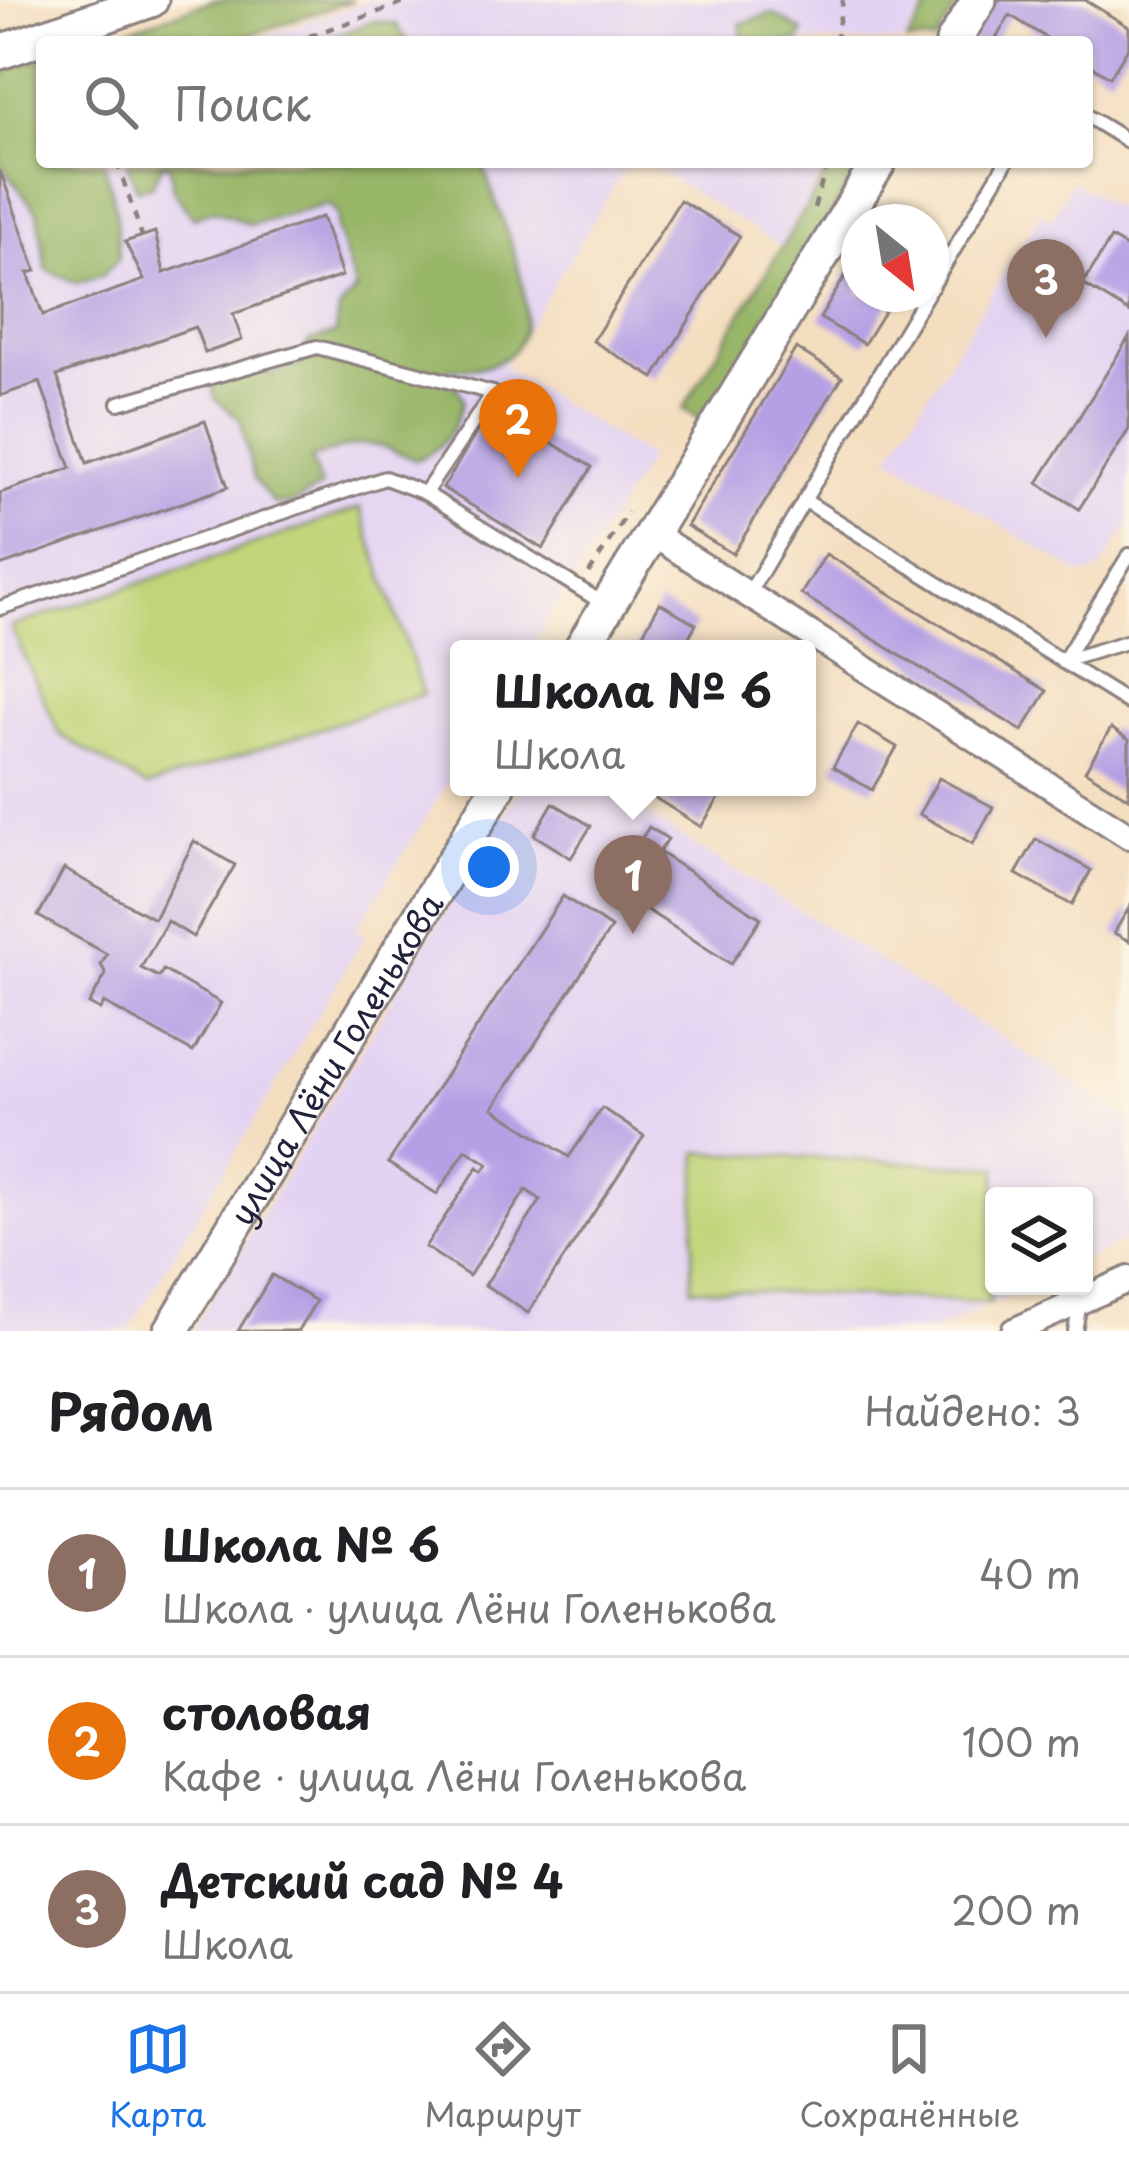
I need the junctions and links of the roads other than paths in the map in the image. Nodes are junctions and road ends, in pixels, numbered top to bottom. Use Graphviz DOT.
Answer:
graph roads {
  1 [pos="151,0"];
  2 [pos="979,0"];
  3 [pos="46,36"];
  4 [pos="957,36"];
  5 [pos="36,40"];
  6 [pos="0,52"];
  7 [pos="1093,120"];
  8 [pos="1129,142"];
  9 [pos="875,168"];
  10 [pos="1002,168"];
  11 [pos="949,257"];
  12 [pos="916,312"];
  13 [pos="118,403"];
  14 [pos="425,493"];
  15 [pos="804,500"];
  16 [pos="651,533"];
  17 [pos="1129,555"];
  18 [pos="748,595"];
  19 [pos="607,606"];
  20 [pos="0,608"];
  21 [pos="586,640"];
  22 [pos="1129,641"];
  23 [pos="1063,662"];
  24 [pos="1129,703"];
  25 [pos="493,796"];
  26 [pos="1129,836"];
  27 [pos="1129,1279"];
  28 [pos="1081,1301"];
  29 [pos="171,1331"];
  30 [pos="1014,1331"];
  31 [pos="1075,1331"];
  1 -- 3 [label="street"];
  2 -- 4 [label="street"];
  5 -- 6 [label="street"];
  7 -- 8 [label="lane"];
  9 -- 16 [label="street"];
  10 -- 11 [label="lane"];
  12 -- 15 [label="lane"];
  13 -- 14 [label="lane"];
  14 -- 19 [label="lane"];
  14 -- 20 [label="lane"];
  15 -- 18 [label="lane"];
  15 -- 23 [label="lane"];
  16 -- 18 [label="street"];
  16 -- 19 [label="street"];
  17 -- 23 [label="lane"];
  18 -- 26 [label="street"];
  19 -- 21 [label="street"];
  22 -- 23 [label="lane"];
  23 -- 24 [label="lane"];
  25 -- 29 [label="street, улица Лёни Голенькова"];
  27 -- 28 [label="street"];
  28 -- 30 [label="street"];
  28 -- 31 [label="lane"];
}
